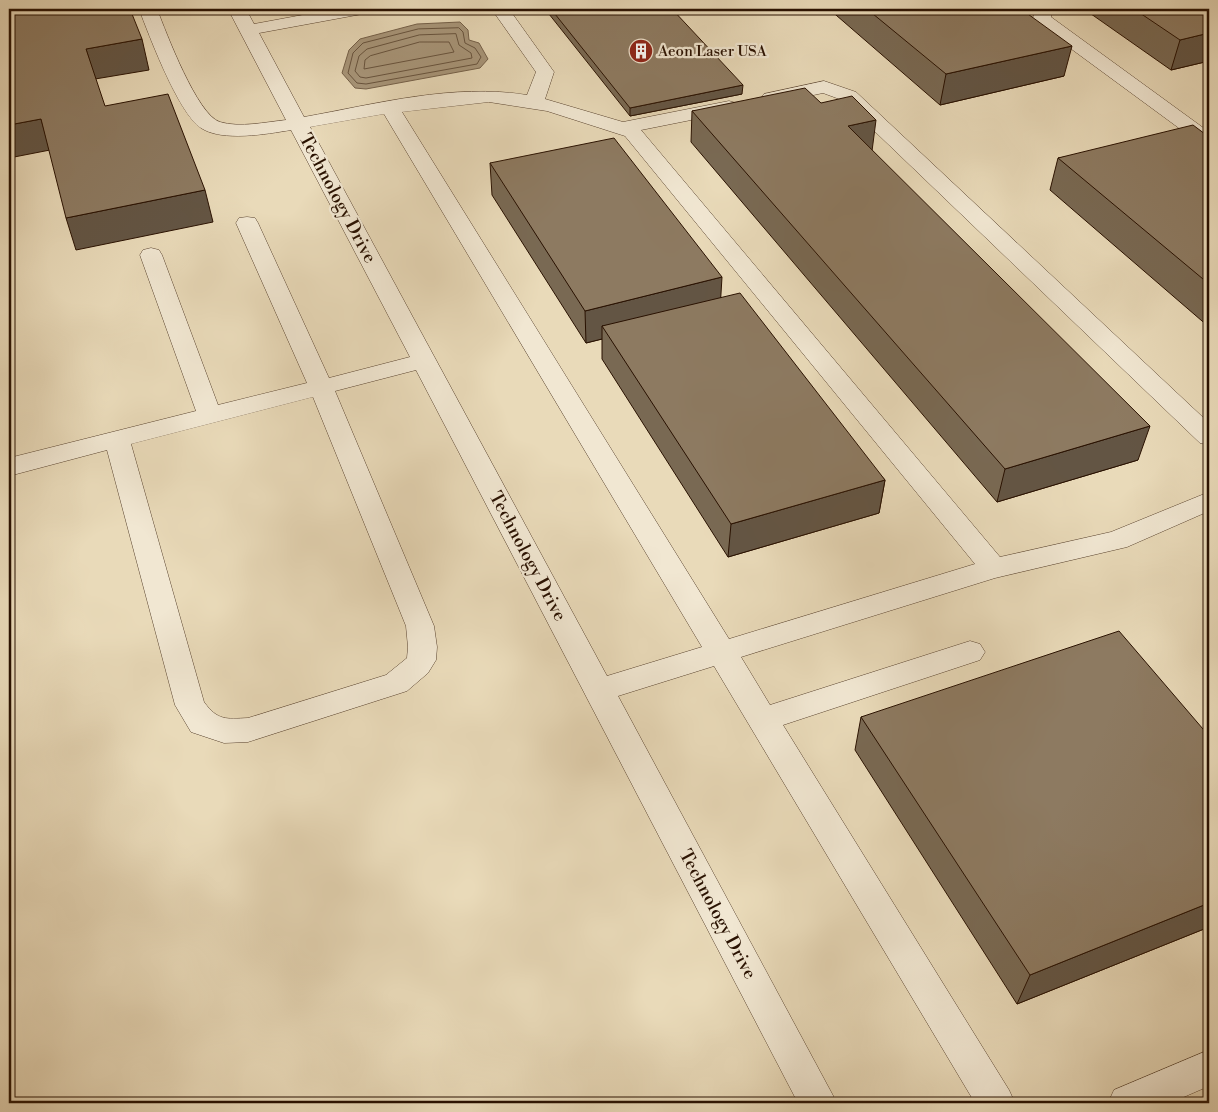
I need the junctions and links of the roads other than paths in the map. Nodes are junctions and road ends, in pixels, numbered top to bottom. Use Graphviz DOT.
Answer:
graph roads {
  1 [pos="148,9"];
  2 [pos="362,9"];
  3 [pos="1044,9"];
  4 [pos="502,11"];
  5 [pos="243,20"];
  6 [pos="534,103"];
  7 [pos="390,108"];
  8 [pos="298,124"];
  9 [pos="623,128"];
  10 [pos="1209,141"];
  11 [pos="247,223"];
  12 [pos="152,255"];
  13 [pos="424,361"];
  14 [pos="321,388"];
  15 [pos="210,416"];
  16 [pos="1209,437"];
  17 [pos="117,440"];
  18 [pos="9,468"];
  19 [pos="1209,501"];
  20 [pos="994,568"];
  21 [pos="721,652"];
  22 [pos="970,652"];
  23 [pos="599,690"];
  24 [pos="762,720"];
  25 [pos="1209,1068"];
  26 [pos="818,1103"];
  27 [pos="996,1103"];
  28 [pos="1127,1103"];
  1 -- 8 [label="street"];
  2 -- 5 [label="street"];
  3 -- 10 [label="street"];
  4 -- 6 [label="street"];
  5 -- 8 [label="street, Technology Drive"];
  6 -- 7 [label="street"];
  6 -- 9 [label="street"];
  7 -- 8 [label="street"];
  7 -- 21 [label="street"];
  8 -- 13 [label="street, Technology Drive"];
  9 -- 16 [label="street"];
  9 -- 20 [label="street"];
  11 -- 14 [label="street"];
  12 -- 15 [label="street"];
  13 -- 14 [label="street"];
  13 -- 23 [label="street, Technology Drive"];
  14 -- 15 [label="street"];
  14 -- 17 [label="street"];
  15 -- 17 [label="street"];
  17 -- 18 [label="street"];
  19 -- 20 [label="street"];
  20 -- 21 [label="street"];
  21 -- 23 [label="street"];
  21 -- 24 [label="street"];
  22 -- 24 [label="street"];
  23 -- 26 [label="street, Technology Drive"];
  24 -- 27 [label="street"];
  25 -- 28 [label="street"];
}
